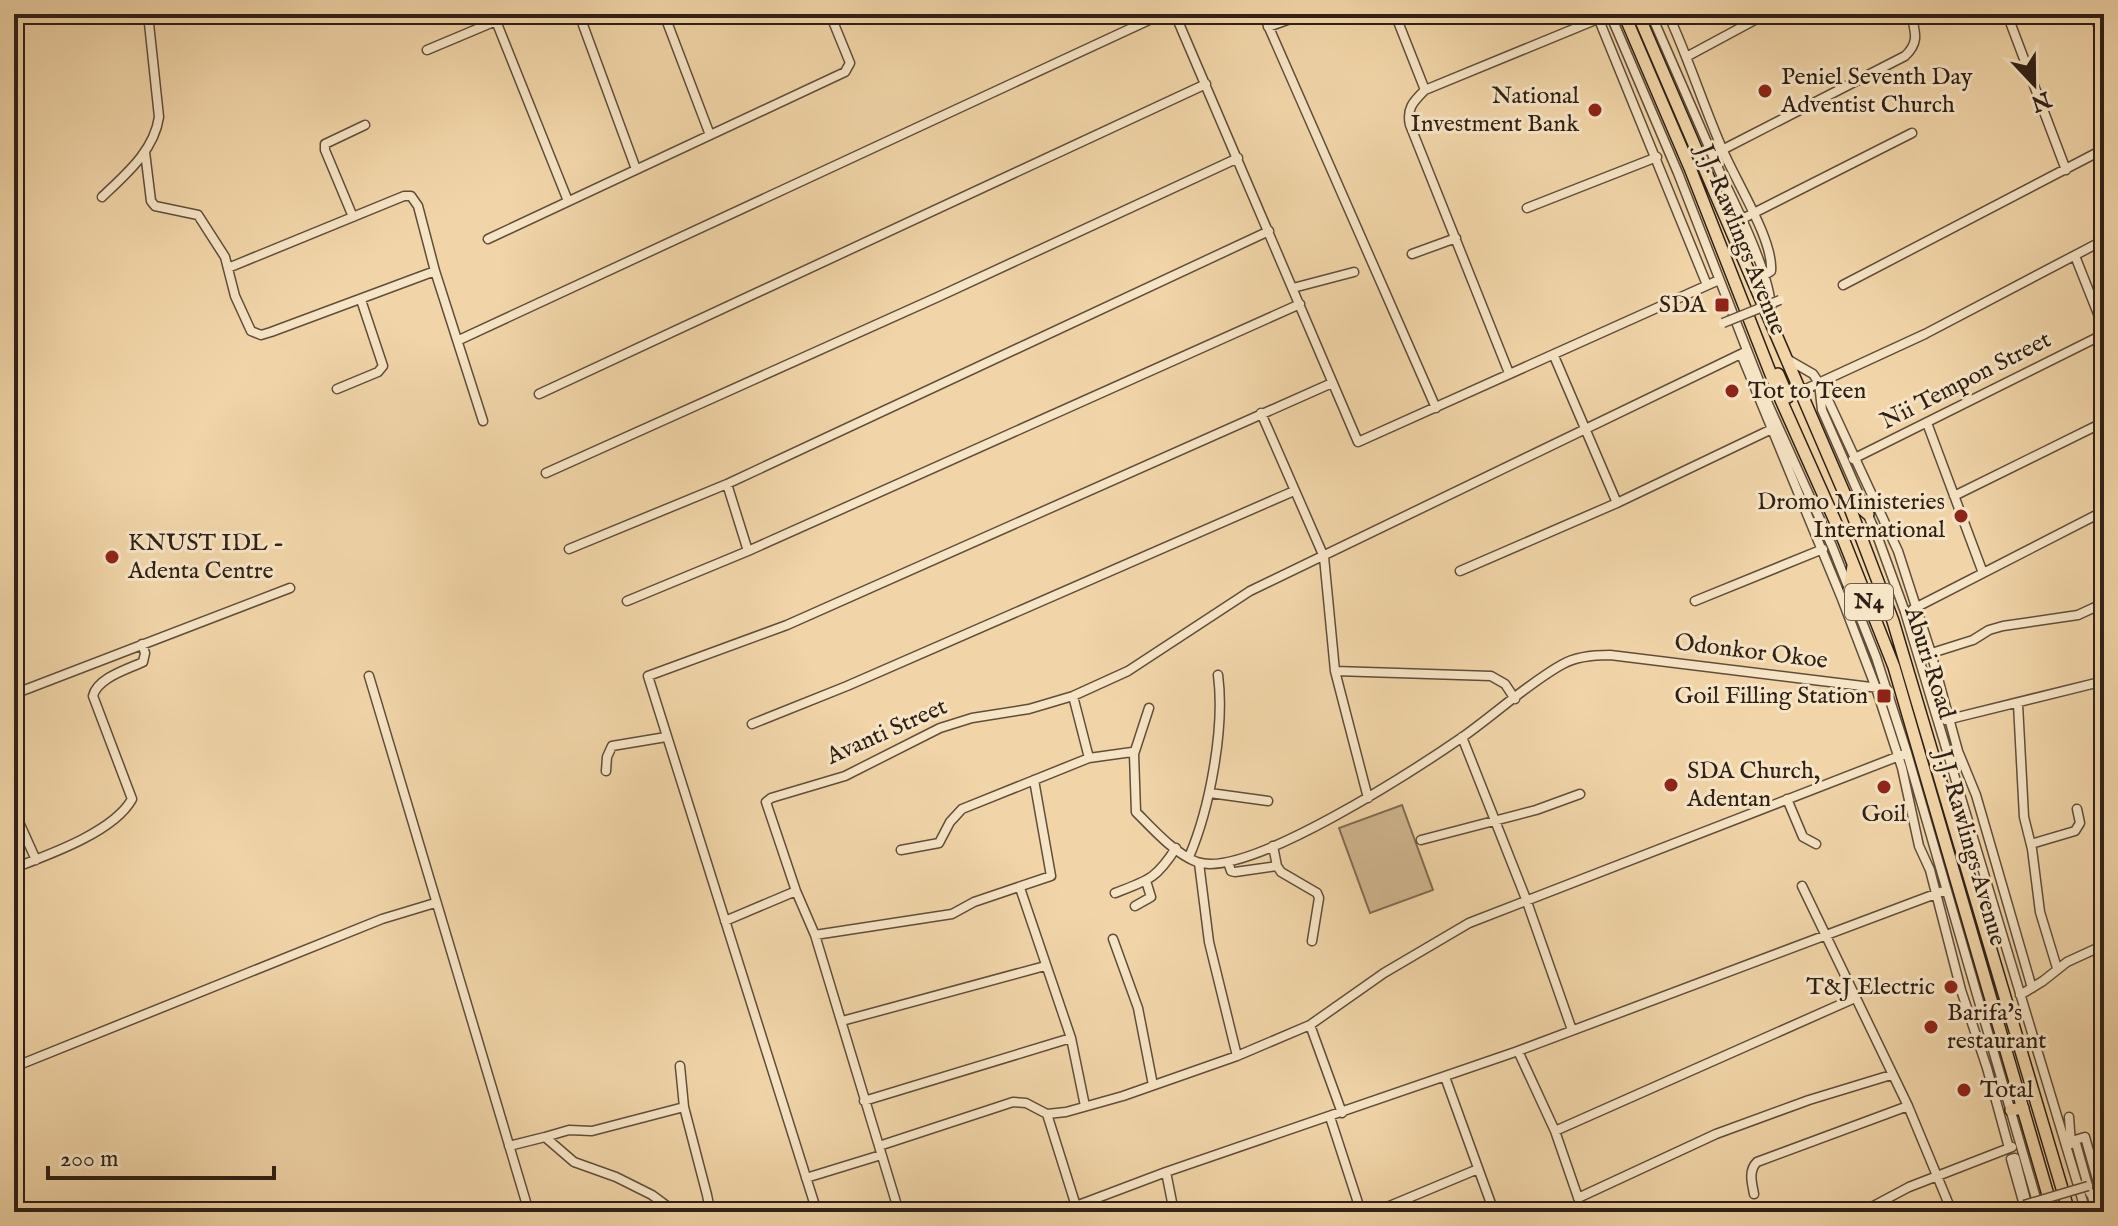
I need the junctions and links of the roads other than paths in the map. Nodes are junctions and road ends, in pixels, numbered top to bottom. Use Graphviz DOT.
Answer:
graph roads {
  1 [pos="148,14"];
  2 [pos="579,14"];
  3 [pos="664,14"];
  4 [pos="830,14"];
  5 [pos="1162,14"];
  6 [pos="1175,14"];
  7 [pos="1263,14"];
  8 [pos="1304,14"];
  9 [pos="1395,14"];
  10 [pos="1610,14"];
  11 [pos="1624,14"];
  12 [pos="1638,14"];
  13 [pos="1651,14"];
  14 [pos="1668,14"];
  15 [pos="1766,14"];
  16 [pos="1911,14"];
  17 [pos="2007,14"];
  18 [pos="2094,14"];
  19 [pos="1598,16"];
  20 [pos="500,18"];
  21 [pos="1268,27"];
  22 [pos="2104,41"];
  23 [pos="427,50"];
  24 [pos="1688,56"];
  25 [pos="1631,64"];
  26 [pos="1620,68"];
  27 [pos="1206,84"];
  28 [pos="1425,90"];
  29 [pos="365,125"];
  30 [pos="1912,133"];
  31 [pos="710,135"];
  32 [pos="2104,149"];
  33 [pos="1722,150"];
  34 [pos="145,152"];
  35 [pos="1713,155"];
  36 [pos="1657,157"];
  37 [pos="1238,158"];
  38 [pos="636,169"];
  39 [pos="2066,170"];
  40 [pos="1684,171"];
  41 [pos="102,197"];
  42 [pos="568,201"];
  43 [pos="1527,208"];
  44 [pos="1754,214"];
  45 [pos="353,217"];
  46 [pos="1742,219"];
  47 [pos="1269,231"];
  48 [pos="1456,238"];
  49 [pos="488,239"];
  50 [pos="2104,240"];
  51 [pos="1412,254"];
  52 [pos="2075,256"];
  53 [pos="228,268"];
  54 [pos="435,271"];
  55 [pos="1354,272"];
  56 [pos="1763,276"];
  57 [pos="1719,280"];
  58 [pos="1707,285"];
  59 [pos="1843,285"];
  60 [pos="1293,288"];
  61 [pos="361,300"];
  62 [pos="1780,300"];
  63 [pos="1300,304"];
  64 [pos="1723,323"];
  65 [pos="1771,325"];
  66 [pos="2104,332"];
  67 [pos="459,340"];
  68 [pos="1744,353"];
  69 [pos="1554,356"];
  70 [pos="1786,358"];
  71 [pos="1509,373"];
  72 [pos="1332,383"];
  73 [pos="1819,383"];
  74 [pos="337,389"];
  75 [pos="1800,391"];
  76 [pos="539,394"];
  77 [pos="1784,398"];
  78 [pos="1436,408"];
  79 [pos="1261,413"];
  80 [pos="483,421"];
  81 [pos="2104,422"];
  82 [pos="1927,423"];
  83 [pos="1774,428"];
  84 [pos="1584,429"];
  85 [pos="1855,458"];
  86 [pos="1846,463"];
  87 [pos="546,473"];
  88 [pos="727,484"];
  89 [pos="1294,491"];
  90 [pos="1845,495"];
  91 [pos="1954,496"];
  92 [pos="1617,503"];
  93 [pos="2104,511"];
  94 [pos="1868,514"];
  95 [pos="1832,546"];
  96 [pos="569,549"];
  97 [pos="1821,550"];
  98 [pos="748,551"];
  99 [pos="1324,557"];
  100 [pos="1854,566"];
  101 [pos="1460,571"];
  102 [pos="1983,573"];
  103 [pos="290,588"];
  104 [pos="1849,590"];
  105 [pos="627,601"];
  106 [pos="1695,601"];
  107 [pos="2104,603"];
  108 [pos="1916,608"];
  109 [pos="1905,612"];
  110 [pos="142,644"];
  111 [pos="1931,653"];
  112 [pos="1919,657"];
  113 [pos="1335,671"];
  114 [pos="1218,675"];
  115 [pos="369,676"];
  116 [pos="2104,681"];
  117 [pos="1876,688"];
  118 [pos="1887,689"];
  119 [pos="14,694"];
  120 [pos="1073,696"];
  121 [pos="1515,699"];
  122 [pos="2018,704"];
  123 [pos="1149,708"];
  124 [pos="1948,720"];
  125 [pos="1938,722"];
  126 [pos="752,724"];
  127 [pos="666,737"];
  128 [pos="1462,737"];
  129 [pos="1134,754"];
  130 [pos="1902,754"];
  131 [pos="1089,758"];
  132 [pos="606,771"];
  133 [pos="1034,780"];
  134 [pos="1210,793"];
  135 [pos="1580,794"];
  136 [pos="1368,798"];
  137 [pos="1787,799"];
  138 [pos="1268,801"];
  139 [pos="2077,809"];
  140 [pos="14,811"];
  141 [pos="1496,820"];
  142 [pos="1421,840"];
  143 [pos="1816,844"];
  144 [pos="2031,844"];
  145 [pos="1273,846"];
  146 [pos="1176,848"];
  147 [pos="901,850"];
  148 [pos="1189,857"];
  149 [pos="36,860"];
  150 [pos="1228,862"];
  151 [pos="1199,863"];
  152 [pos="1277,866"];
  153 [pos="14,868"];
  154 [pos="1146,881"];
  155 [pos="1802,886"];
  156 [pos="1020,888"];
  157 [pos="1946,890"];
  158 [pos="796,891"];
  159 [pos="1115,893"];
  160 [pos="1936,894"];
  161 [pos="1526,899"];
  162 [pos="435,903"];
  163 [pos="1135,906"];
  164 [pos="1960,916"];
  165 [pos="725,921"];
  166 [pos="815,935"];
  167 [pos="1827,937"];
  168 [pos="1113,939"];
  169 [pos="1312,941"];
  170 [pos="2104,945"];
  171 [pos="1045,966"];
  172 [pos="2057,968"];
  173 [pos="2032,988"];
  174 [pos="2020,995"];
  175 [pos="1855,998"];
  176 [pos="2018,1013"];
  177 [pos="842,1021"];
  178 [pos="1310,1025"];
  179 [pos="1572,1030"];
  180 [pos="1071,1038"];
  181 [pos="1518,1051"];
  182 [pos="1237,1056"];
  183 [pos="680,1066"];
  184 [pos="14,1067"];
  185 [pos="1891,1075"];
  186 [pos="1445,1077"];
  187 [pos="1153,1085"];
  188 [pos="864,1101"];
  189 [pos="1085,1106"];
  190 [pos="1908,1106"];
  191 [pos="684,1107"];
  192 [pos="2017,1109"];
  193 [pos="1342,1113"];
  194 [pos="1047,1114"];
  195 [pos="1330,1117"];
  196 [pos="2069,1117"];
  197 [pos="1555,1131"];
  198 [pos="545,1137"];
  199 [pos="2020,1144"];
  200 [pos="509,1146"];
  201 [pos="2009,1148"];
  202 [pos="880,1150"];
  203 [pos="1478,1169"];
  204 [pos="824,1172"];
  205 [pos="1166,1172"];
  206 [pos="1937,1176"];
  207 [pos="2078,1177"];
  208 [pos="806,1178"];
  209 [pos="2033,1188"];
  210 [pos="811,1194"];
  211 [pos="1754,1194"];
  212 [pos="1578,1198"];
  213 [pos="1881,1201"];
  214 [pos="2104,1204"];
  215 [pos="1076,1206"];
  216 [pos="2025,1210"];
  217 [pos="529,1212"];
  218 [pos="675,1212"];
  219 [pos="705,1212"];
  220 [pos="817,1212"];
  221 [pos="899,1212"];
  222 [pos="1061,1212"];
  223 [pos="1174,1212"];
  224 [pos="1361,1212"];
  225 [pos="1375,1212"];
  226 [pos="1494,1212"];
  227 [pos="1583,1212"];
  228 [pos="1862,1212"];
  229 [pos="1885,1212"];
  230 [pos="1952,1212"];
  231 [pos="2040,1212"];
  232 [pos="2053,1212"];
  233 [pos="2069,1212"];
  234 [pos="2086,1212"];
  235 [pos="2102,1212"];
  1 -- 34 [label="street"];
  2 -- 38 [label="street"];
  3 -- 31 [label="street"];
  4 -- 31 [label="street"];
  5 -- 67 [label="street"];
  6 -- 27 [label="street"];
  7 -- 21 [label="street"];
  8 -- 21 [label="street"];
  9 -- 28 [label="street"];
  10 -- 19 [label="street"];
  10 -- 25 [label="street"];
  11 -- 40 [label="highway, J.J. Rawlings Avenue / N4"];
  12 -- 65 [label="highway, Aburi Road / N4"];
  13 -- 35 [label="street"];
  14 -- 24 [label="street"];
  15 -- 24 [label="street"];
  16 -- 33 [label="street"];
  17 -- 39 [label="street"];
  18 -- 22 [label="street"];
  19 -- 26 [label="street"];
  19 -- 28 [label="street"];
  20 -- 23 [label="street"];
  20 -- 42 [label="street"];
  21 -- 78 [label="street"];
  24 -- 33 [label="street"];
  25 -- 26 [label="street"];
  25 -- 40 [label="street"];
  26 -- 36 [label="street"];
  27 -- 37 [label="street"];
  27 -- 76 [label="street"];
  28 -- 48 [label="street"];
  29 -- 45 [label="street"];
  30 -- 44 [label="street"];
  31 -- 38 [label="street"];
  32 -- 39 [label="street"];
  33 -- 35 [label="street"];
  33 -- 44 [label="street"];
  34 -- 41 [label="street"];
  34 -- 53 [label="street"];
  35 -- 46 [label="street"];
  36 -- 43 [label="street"];
  36 -- 58 [label="street"];
  37 -- 47 [label="street"];
  37 -- 87 [label="street"];
  38 -- 42 [label="street"];
  39 -- 59 [label="street"];
  40 -- 57 [label="street"];
  40 -- 77 [label="highway, J.J. Rawlings Avenue / N4"];
  42 -- 49 [label="street"];
  44 -- 46 [label="street"];
  44 -- 56 [label="street"];
  45 -- 53 [label="street"];
  45 -- 54 [label="street"];
  46 -- 56 [label="street"];
  47 -- 60 [label="street"];
  47 -- 88 [label="street"];
  48 -- 51 [label="street"];
  48 -- 71 [label="street"];
  50 -- 52 [label="street"];
  52 -- 66 [label="street"];
  52 -- 73 [label="street"];
  53 -- 61 [label="street"];
  54 -- 61 [label="street"];
  54 -- 67 [label="street"];
  55 -- 60 [label="street"];
  56 -- 65 [label="street"];
  57 -- 58 [label="street"];
  57 -- 68 [label="street"];
  58 -- 69 [label="street"];
  60 -- 63 [label="street"];
  61 -- 74 [label="street"];
  62 -- 64 [label="street, bridge"];
  63 -- 72 [label="street"];
  63 -- 98 [label="street"];
  65 -- 70 [label="highway, Aburi Road / N4"];
  66 -- 82 [label="street, Nii Tempon Street"];
  67 -- 80 [label="street"];
  68 -- 83 [label="street"];
  68 -- 84 [label="street, Avanti Street"];
  69 -- 71 [label="street"];
  69 -- 84 [label="street"];
  70 -- 73 [label="street"];
  70 -- 75 [label="highway, Aburi Road / N4"];
  71 -- 78 [label="street"];
  72 -- 78 [label="street"];
  72 -- 79 [label="street"];
  73 -- 75 [label="street"];
  73 -- 85 [label="street"];
  73 -- 86 [label="street"];
  75 -- 77 [label="street"];
  75 -- 90 [label="highway, Aburi Road / N4"];
  77 -- 100 [label="highway, J.J. Rawlings Avenue / N4"];
  79 -- 89 [label="street"];
  79 -- 127 [label="street"];
  81 -- 91 [label="street"];
  82 -- 85 [label="street, Nii Tempon Street"];
  82 -- 91 [label="street"];
  83 -- 92 [label="street"];
  83 -- 95 [label="street"];
  83 -- 97 [label="street"];
  84 -- 92 [label="street"];
  84 -- 99 [label="street, Avanti Street"];
  85 -- 86 [label="street, Nii Tempon Street"];
  85 -- 108 [label="street"];
  86 -- 94 [label="street"];
  88 -- 96 [label="street"];
  88 -- 98 [label="street"];
  89 -- 99 [label="street"];
  89 -- 126 [label="street"];
  90 -- 94 [label="highway"];
  90 -- 176 [label="highway, Aburi Road / N4"];
  91 -- 102 [label="street"];
  92 -- 101 [label="street"];
  93 -- 102 [label="street"];
  94 -- 109 [label="street"];
  95 -- 97 [label="street"];
  95 -- 104 [label="street"];
  97 -- 106 [label="street"];
  97 -- 117 [label="street"];
  98 -- 105 [label="street"];
  99 -- 113 [label="street"];
  99 -- 120 [label="street, Avanti Street"];
  100 -- 104 [label="highway"];
  100 -- 164 [label="highway, J.J. Rawlings Avenue / N4"];
  102 -- 108 [label="street"];
  103 -- 110 [label="street"];
  104 -- 118 [label="street"];
  107 -- 111 [label="street"];
  108 -- 109 [label="street"];
  108 -- 111 [label="street"];
  109 -- 112 [label="street"];
  110 -- 119 [label="street"];
  110 -- 149 [label="street"];
  111 -- 112 [label="street"];
  111 -- 124 [label="street"];
  112 -- 125 [label="street"];
  113 -- 121 [label="street"];
  113 -- 136 [label="street"];
  114 -- 134 [label="street"];
  115 -- 162 [label="street"];
  116 -- 122 [label="street"];
  117 -- 118 [label="street, Odonkor Okoe"];
  117 -- 121 [label="street, Odonkor Okoe"];
  117 -- 130 [label="street"];
  118 -- 130 [label="street"];
  120 -- 131 [label="street"];
  120 -- 158 [label="street, Avanti Street"];
  121 -- 128 [label="street, Odonkor Okoe"];
  122 -- 124 [label="street"];
  122 -- 144 [label="street"];
  123 -- 129 [label="street"];
  124 -- 125 [label="street"];
  124 -- 173 [label="street"];
  125 -- 174 [label="street"];
  127 -- 132 [label="street"];
  127 -- 165 [label="street"];
  128 -- 136 [label="street, Odonkor Okoe"];
  128 -- 141 [label="street"];
  129 -- 131 [label="street"];
  129 -- 146 [label="street"];
  130 -- 137 [label="street"];
  130 -- 157 [label="street"];
  130 -- 160 [label="street"];
  131 -- 133 [label="street"];
  133 -- 147 [label="street"];
  133 -- 156 [label="street"];
  134 -- 138 [label="street"];
  134 -- 148 [label="street"];
  135 -- 141 [label="street"];
  136 -- 145 [label="street, Odonkor Okoe"];
  137 -- 143 [label="street"];
  137 -- 161 [label="street"];
  139 -- 144 [label="street"];
  140 -- 149 [label="street"];
  141 -- 142 [label="street"];
  141 -- 161 [label="street"];
  144 -- 172 [label="street"];
  145 -- 150 [label="street, Odonkor Okoe"];
  145 -- 152 [label="street"];
  146 -- 148 [label="street"];
  146 -- 154 [label="street"];
  148 -- 151 [label="street"];
  149 -- 153 [label="street"];
  150 -- 151 [label="street"];
  150 -- 152 [label="street"];
  151 -- 182 [label="street"];
  152 -- 169 [label="street"];
  154 -- 159 [label="street"];
  154 -- 163 [label="street"];
  155 -- 167 [label="street"];
  156 -- 166 [label="street"];
  156 -- 171 [label="street"];
  157 -- 160 [label="street"];
  157 -- 164 [label="street"];
  158 -- 165 [label="street"];
  158 -- 166 [label="street, Avanti Street"];
  160 -- 167 [label="street"];
  160 -- 201 [label="street"];
  161 -- 178 [label="street"];
  161 -- 179 [label="street"];
  162 -- 184 [label="street"];
  162 -- 200 [label="street"];
  164 -- 192 [label="highway, J.J. Rawlings Avenue / N4"];
  165 -- 208 [label="street"];
  166 -- 177 [label="street, Avanti Street"];
  167 -- 175 [label="street"];
  167 -- 179 [label="street"];
  168 -- 187 [label="street"];
  170 -- 172 [label="street"];
  171 -- 177 [label="street"];
  171 -- 180 [label="street"];
  172 -- 173 [label="street"];
  173 -- 174 [label="street"];
  174 -- 176 [label="street"];
  175 -- 185 [label="street"];
  175 -- 197 [label="street"];
  176 -- 207 [label="street"];
  176 -- 233 [label="highway, Aburi Road / N4"];
  177 -- 188 [label="street, Avanti Street"];
  178 -- 182 [label="street"];
  178 -- 193 [label="street"];
  179 -- 181 [label="street"];
  180 -- 188 [label="street"];
  180 -- 189 [label="street"];
  181 -- 186 [label="street"];
  181 -- 197 [label="street"];
  182 -- 187 [label="street"];
  183 -- 191 [label="street"];
  185 -- 190 [label="street"];
  185 -- 212 [label="street"];
  186 -- 193 [label="street"];
  186 -- 203 [label="street"];
  187 -- 189 [label="street"];
  188 -- 202 [label="street, Avanti Street"];
  189 -- 194 [label="street"];
  190 -- 206 [label="street"];
  190 -- 211 [label="street"];
  191 -- 198 [label="street"];
  191 -- 219 [label="street"];
  192 -- 199 [label="street"];
  192 -- 232 [label="highway, J.J. Rawlings Avenue / N4"];
  193 -- 195 [label="street"];
  194 -- 202 [label="street"];
  194 -- 215 [label="street"];
  195 -- 205 [label="street"];
  195 -- 224 [label="street"];
  196 -- 207 [label="street"];
  197 -- 212 [label="street"];
  198 -- 200 [label="street"];
  198 -- 218 [label="street"];
  199 -- 201 [label="street"];
  199 -- 209 [label="street"];
  200 -- 217 [label="street"];
  201 -- 206 [label="street"];
  202 -- 204 [label="street"];
  202 -- 221 [label="street, Avanti Street"];
  203 -- 225 [label="street"];
  203 -- 226 [label="street"];
  204 -- 208 [label="street"];
  204 -- 210 [label="street"];
  205 -- 215 [label="street"];
  205 -- 223 [label="street"];
  206 -- 213 [label="street"];
  206 -- 230 [label="street"];
  207 -- 234 [label="street"];
  207 -- 235 [label="street"];
  208 -- 210 [label="street"];
  209 -- 216 [label="street"];
  209 -- 231 [label="street"];
  210 -- 220 [label="street"];
  212 -- 227 [label="street"];
  213 -- 228 [label="street"];
  213 -- 229 [label="street"];
  214 -- 216 [label="street, bridge"];
  215 -- 222 [label="street"];
  216 -- 216 [label="street"];
}
